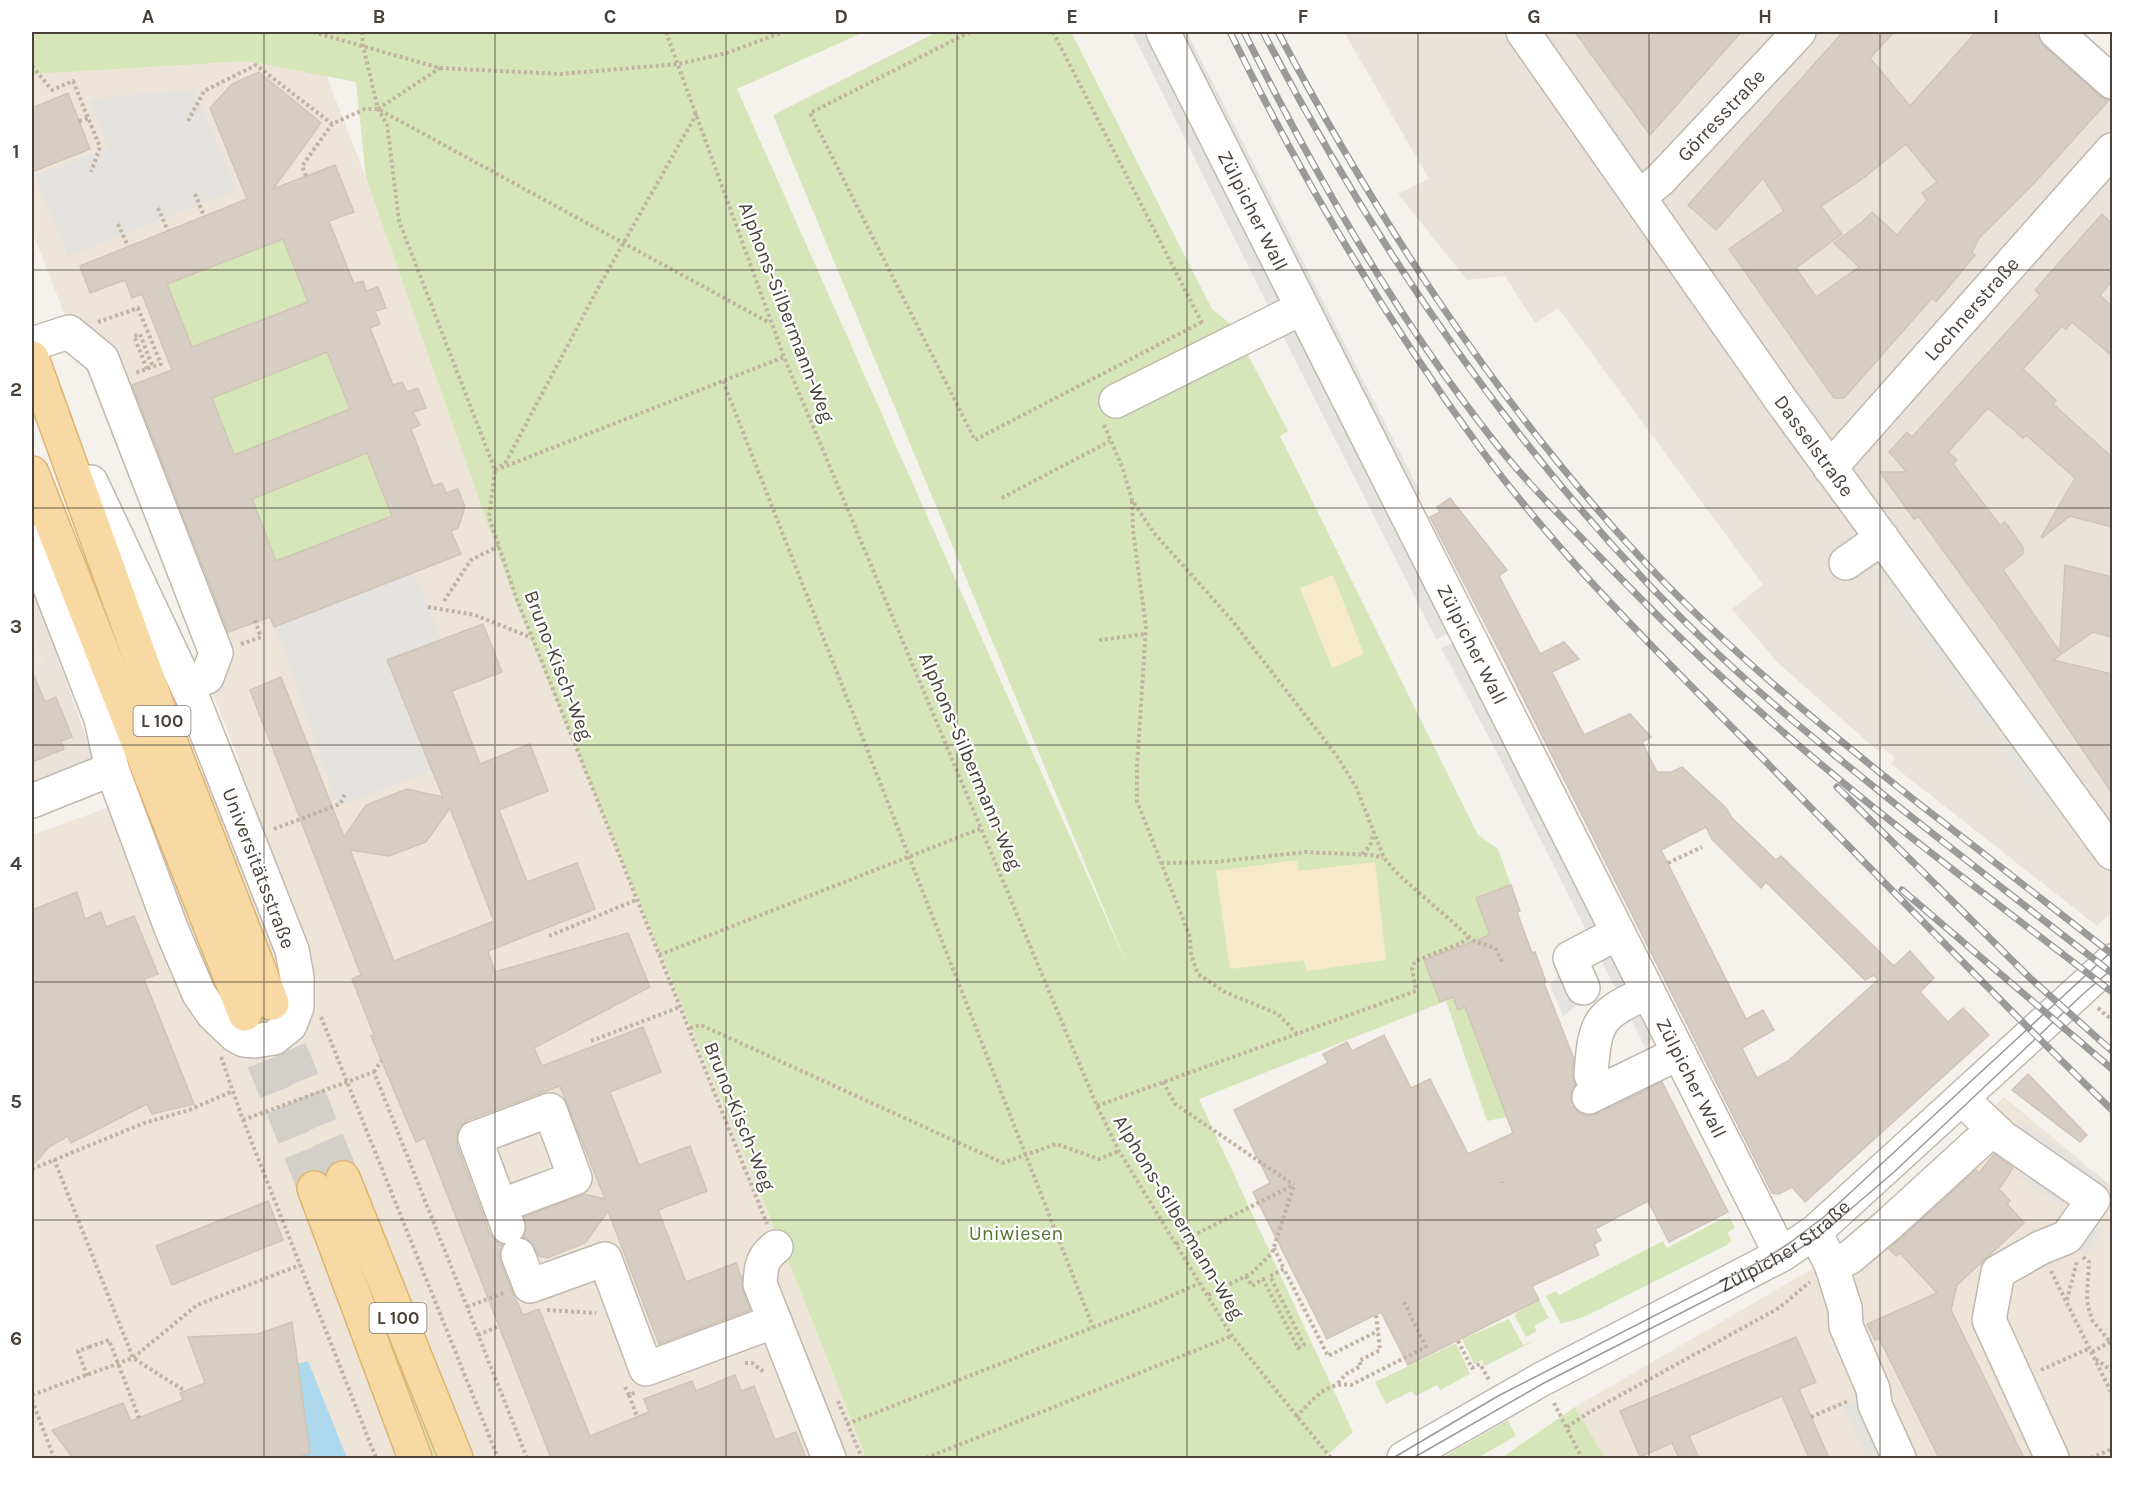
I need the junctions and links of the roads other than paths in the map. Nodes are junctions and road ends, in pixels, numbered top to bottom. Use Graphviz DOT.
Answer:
graph roads {
  1 [pos="1163,32"];
  2 [pos="1523,32"];
  3 [pos="1799,32"];
  4 [pos="2056,32"];
  5 [pos="2112,82"];
  6 [pos="2112,150"];
  7 [pos="1639,197"];
  8 [pos="1302,308"];
  9 [pos="32,344"];
  10 [pos="32,358"];
  11 [pos="1116,401"];
  12 [pos="59,436"];
  13 [pos="1830,468"];
  14 [pos="32,473"];
  15 [pos="1882,538"];
  16 [pos="32,546"];
  17 [pos="1846,563"];
  18 [pos="187,685"];
  19 [pos="112,769"];
  20 [pos="32,801"];
  21 [pos="2110,847"];
  22 [pos="1618,933"];
  23 [pos="2112,961"];
  24 [pos="1582,988"];
  25 [pos="1648,992"];
  26 [pos="1679,1053"];
  27 [pos="1962,1099"];
  28 [pos="2004,1145"];
  29 [pos="328,1183"];
  30 [pos="509,1229"];
  31 [pos="1815,1232"];
  32 [pos="776,1247"];
  33 [pos="1862,1247"];
  34 [pos="1781,1255"];
  35 [pos="1831,1264"];
  36 [pos="368,1286"];
  37 [pos="1845,1308"];
  38 [pos="775,1322"];
  39 [pos="415,1458"];
  40 [pos="456,1458"];
  41 [pos="829,1458"];
  42 [pos="1404,1458"];
  43 [pos="1899,1458"];
  44 [pos="2052,1458"];
  1 -- 8 [label="street, Zülpicher Wall"];
  2 -- 7 [label="street, Dasselstraße"];
  3 -- 7 [label="street, Görresstraße"];
  4 -- 5 [label="street"];
  6 -- 13 [label="street, Lochnerstraße"];
  7 -- 13 [label="street, Dasselstraße"];
  8 -- 11 [label="street"];
  8 -- 22 [label="street, Zülpicher Wall"];
  9 -- 18 [label="street"];
  10 -- 12 [label="main road, Universitätsstraße / L 100"];
  12 -- 14 [label="main road, Universitätsstraße / L 100"];
  12 -- 18 [label="street, Universitätsstraße"];
  13 -- 15 [label="street, Dasselstraße"];
  15 -- 17 [label="street"];
  15 -- 21 [label="street, Dasselstraße"];
  16 -- 19 [label="street, Universitätsstraße"];
  18 -- 19 [label="street, Universitätsstraße"];
  19 -- 20 [label="street"];
  22 -- 24 [label="street"];
  22 -- 25 [label="street, Zülpicher Wall"];
  23 -- 27 [label="street, Zülpicher Straße"];
  25 -- 26 [label="street, Zülpicher Wall"];
  25 -- 26 [label="street"];
  26 -- 34 [label="street, Zülpicher Wall"];
  27 -- 28 [label="street"];
  27 -- 31 [label="street, Zülpicher Straße"];
  28 -- 33 [label="street"];
  28 -- 44 [label="street"];
  29 -- 36 [label="main road, L 100"];
  30 -- 38 [label="street"];
  31 -- 34 [label="street, Zülpicher Straße"];
  31 -- 35 [label="street"];
  32 -- 38 [label="street"];
  33 -- 35 [label="street"];
  33 -- 37 [label="street"];
  34 -- 42 [label="street, Zülpicher Straße"];
  35 -- 37 [label="street"];
  36 -- 39 [label="main road, L 100"];
  36 -- 40 [label="main road, L 100"];
  37 -- 43 [label="street"];
  38 -- 41 [label="street"];
}
